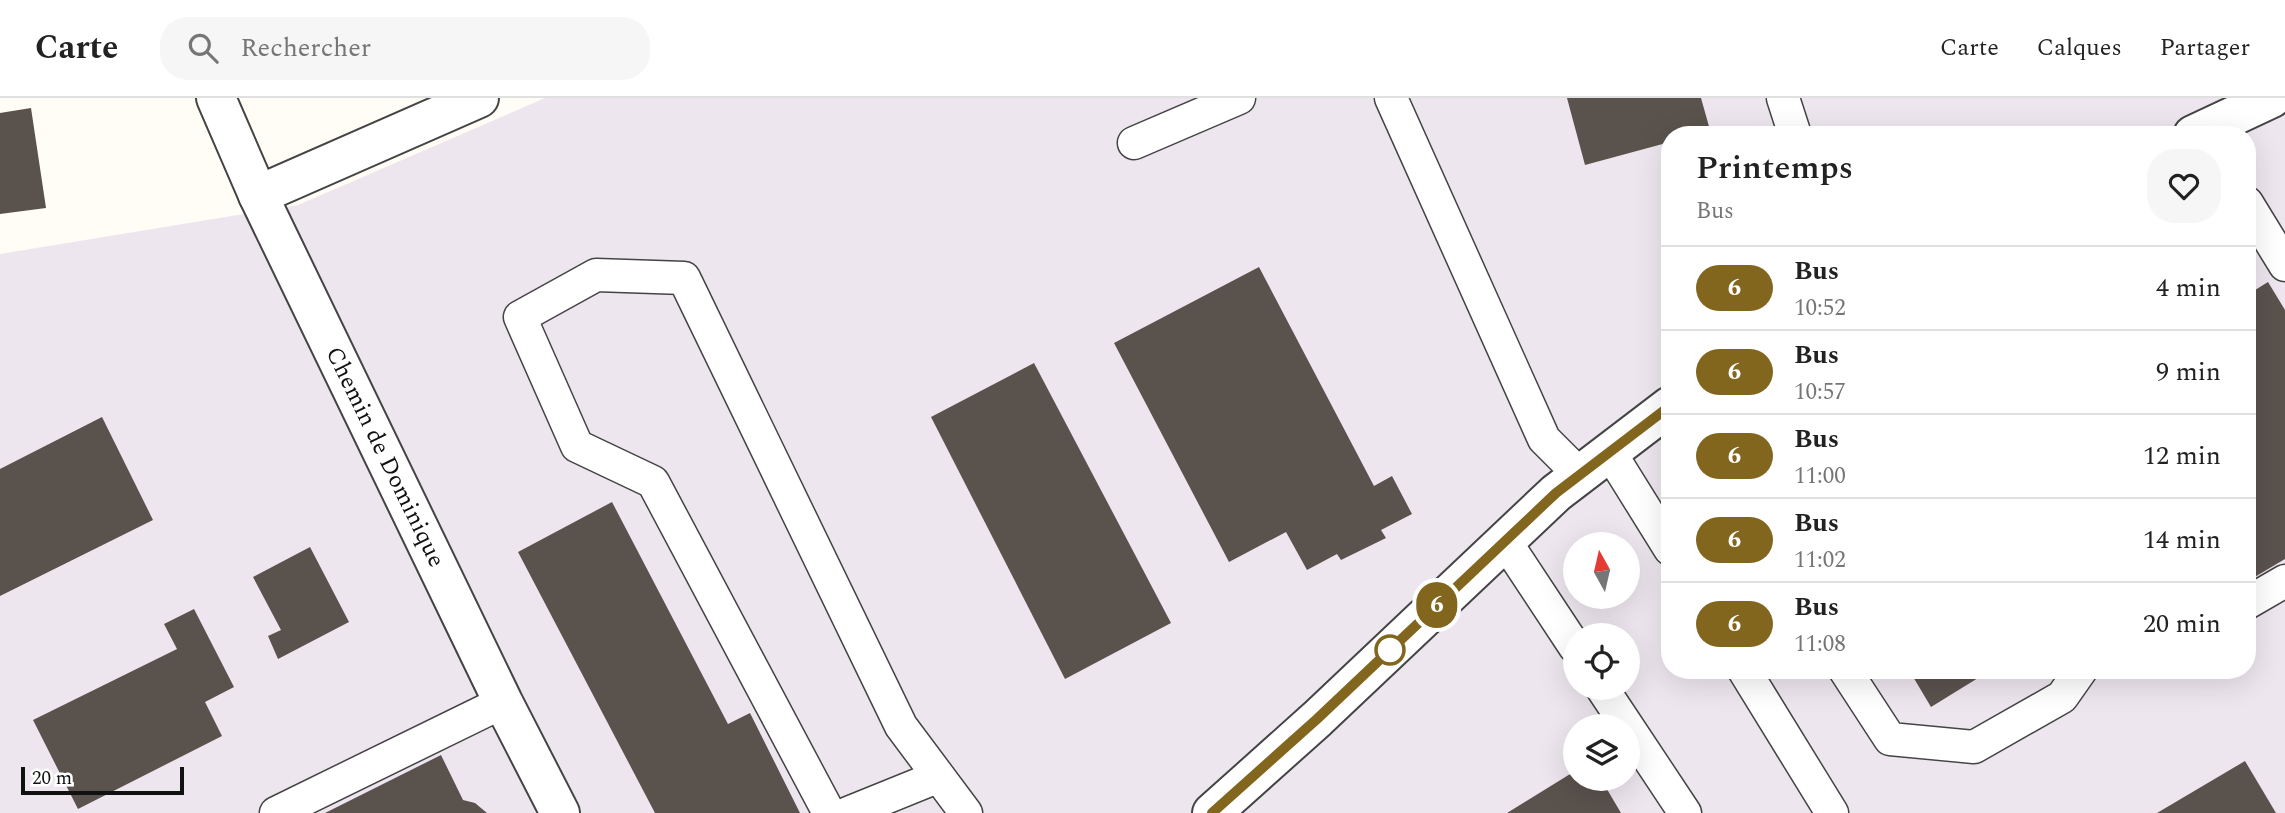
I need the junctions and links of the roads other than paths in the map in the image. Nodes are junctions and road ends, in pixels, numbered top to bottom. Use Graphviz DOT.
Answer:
graph roads {
  1 [pos="216,98"];
  2 [pos="1239,98"];
  3 [pos="1391,98"];
  4 [pos="1783,98"];
  5 [pos="2272,98"];
  6 [pos="466,101"];
  7 [pos="1793,126"];
  8 [pos="2214,126"];
  9 [pos="1134,143"];
  10 [pos="258,195"];
  11 [pos="2256,220"];
  12 [pos="2285,265"];
  13 [pos="1661,413"];
  14 [pos="1609,451"];
  15 [pos="1580,475"];
  16 [pos="1661,535"];
  17 [pos="1505,541"];
  18 [pos="2285,581"];
  19 [pos="2256,598"];
  20 [pos="1563,629"];
  21 [pos="1750,679"];
  22 [pos="1851,679"];
  23 [pos="2075,679"];
  24 [pos="1610,700"];
  25 [pos="503,702"];
  26 [pos="937,777"];
  27 [pos="275,813"];
  28 [pos="560,813"];
  29 [pos="829,813"];
  30 [pos="848,813"];
  31 [pos="965,813"];
  32 [pos="1212,813"];
  33 [pos="1685,813"];
  34 [pos="1832,813"];
  1 -- 10 [label="street, Chemin de Dominique"];
  2 -- 9 [label="lane"];
  3 -- 15 [label="lane"];
  4 -- 7 [label="lane"];
  5 -- 8 [label="street"];
  6 -- 10 [label="street"];
  10 -- 25 [label="street, Chemin de Dominique"];
  11 -- 12 [label="lane"];
  13 -- 14 [label="street"];
  14 -- 15 [label="street"];
  14 -- 16 [label="lane"];
  15 -- 17 [label="street"];
  17 -- 20 [label="lane"];
  17 -- 32 [label="street"];
  18 -- 19 [label="lane"];
  21 -- 34 [label="lane"];
  22 -- 23 [label="lane"];
  24 -- 33 [label="lane"];
  25 -- 27 [label="lane"];
  25 -- 28 [label="street, Chemin de Dominique"];
  26 -- 29 [label="lane"];
  26 -- 30 [label="lane"];
  26 -- 31 [label="lane"];
}
